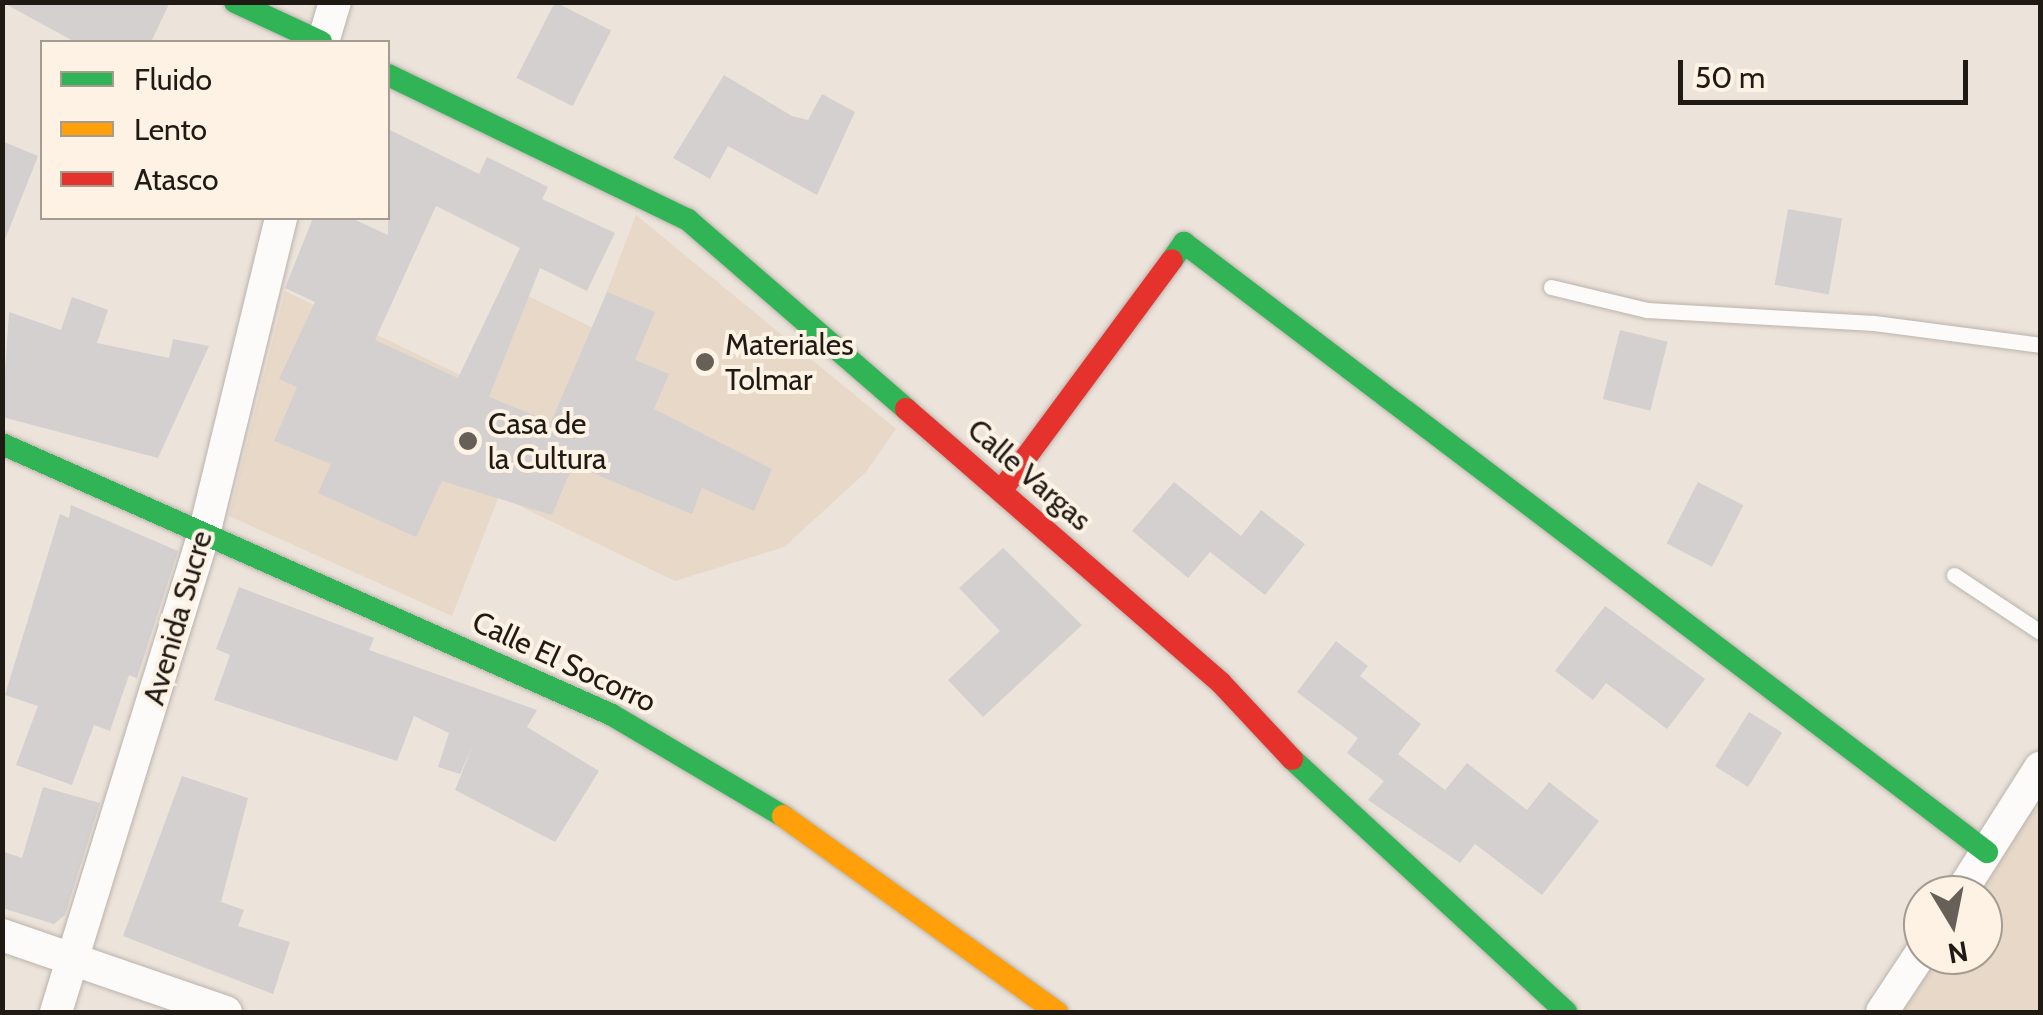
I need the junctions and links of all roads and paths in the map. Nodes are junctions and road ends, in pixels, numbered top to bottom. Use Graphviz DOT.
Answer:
graph roads {
  1 [pos="235,2"];
  2 [pos="334,2"];
  3 [pos="318,40"];
  4 [pos="323,40"];
  5 [pos="390,76"];
  6 [pos="280,220"];
  7 [pos="1551,287"];
  8 [pos="2040,345"];
  9 [pos="2,444"];
  10 [pos="1001,490"];
  11 [pos="205,530"];
  12 [pos="1954,576"];
  13 [pos="2040,632"];
  14 [pos="2040,768"];
  15 [pos="1987,852"];
  16 [pos="1972,875"];
  17 [pos="2,935"];
  18 [pos="76,960"];
  19 [pos="1906,975"];
  20 [pos="56,1012"];
  21 [pos="226,1012"];
  22 [pos="1057,1012"];
  23 [pos="1566,1012"];
  24 [pos="1882,1012"];
  1 -- 3 [label="street"];
  2 -- 4 [label="street"];
  5 -- 10 [label="street, Calle Vargas"];
  6 -- 11 [label="street, Avenida Sucre"];
  7 -- 8 [label="lane"];
  9 -- 11 [label="street, Calle El Socorro"];
  10 -- 15 [label="street"];
  10 -- 23 [label="street, Calle Vargas"];
  11 -- 18 [label="street, Avenida Sucre"];
  11 -- 22 [label="street, Calle El Socorro"];
  12 -- 13 [label="lane"];
  14 -- 15 [label="street"];
  15 -- 16 [label="street"];
  17 -- 18 [label="street"];
  18 -- 20 [label="street, Avenida Sucre"];
  18 -- 21 [label="street"];
  19 -- 24 [label="street"];
}
